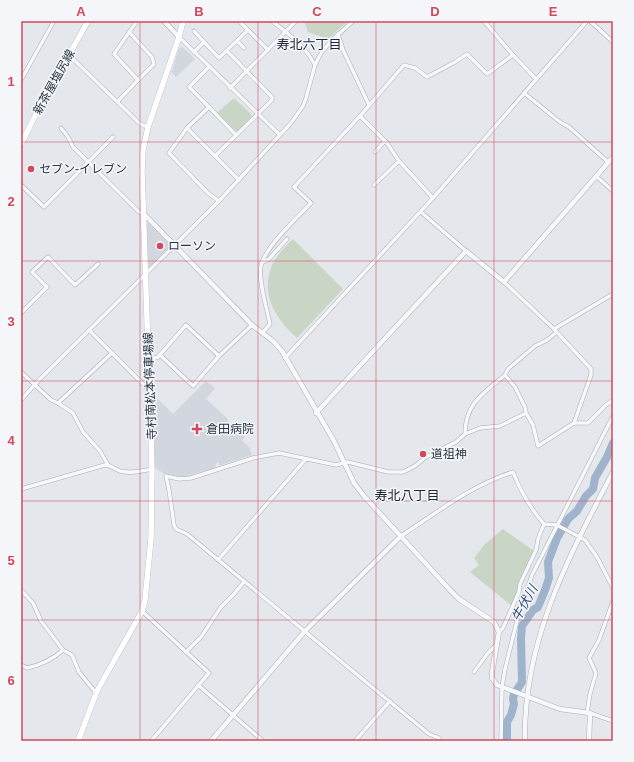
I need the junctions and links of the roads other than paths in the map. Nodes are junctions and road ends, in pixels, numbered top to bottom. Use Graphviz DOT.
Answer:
graph roads {
  1 [pos="54,21"];
  2 [pos="88,21"];
  3 [pos="138,21"];
  4 [pos="164,21"];
  5 [pos="183,21"];
  6 [pos="239,21"];
  7 [pos="272,21"];
  8 [pos="296,21"];
  9 [pos="353,21"];
  10 [pos="484,21"];
  11 [pos="587,21"];
  12 [pos="590,21"];
  13 [pos="248,30"];
  14 [pos="194,31"];
  15 [pos="129,32"];
  16 [pos="286,32"];
  17 [pos="338,34"];
  18 [pos="179,37"];
  19 [pos="237,41"];
  20 [pos="204,42"];
  21 [pos="613,42"];
  22 [pos="244,48"];
  23 [pos="268,50"];
  24 [pos="227,51"];
  25 [pos="194,52"];
  26 [pos="69,55"];
  27 [pos="513,55"];
  28 [pos="315,65"];
  29 [pos="209,67"];
  30 [pos="246,71"];
  31 [pos="536,79"];
  32 [pos="21,80"];
  33 [pos="138,80"];
  34 [pos="230,88"];
  35 [pos="524,93"];
  36 [pos="118,101"];
  37 [pos="369,105"];
  38 [pos="209,107"];
  39 [pos="257,114"];
  40 [pos="360,116"];
  41 [pos="148,127"];
  42 [pos="61,128"];
  43 [pos="187,128"];
  44 [pos="236,135"];
  45 [pos="280,135"];
  46 [pos="113,138"];
  47 [pos="385,141"];
  48 [pos="21,144"];
  49 [pos="375,152"];
  50 [pos="215,156"];
  51 [pos="613,157"];
  52 [pos="398,161"];
  53 [pos="88,162"];
  54 [pos="608,162"];
  55 [pos="596,176"];
  56 [pos="239,180"];
  57 [pos="21,185"];
  58 [pos="374,185"];
  59 [pos="613,191"];
  60 [pos="433,198"];
  61 [pos="218,201"];
  62 [pos="421,212"];
  63 [pos="144,214"];
  64 [pos="287,239"];
  65 [pos="174,246"];
  66 [pos="466,251"];
  67 [pos="262,262"];
  68 [pos="98,264"];
  69 [pos="146,273"];
  70 [pos="504,282"];
  71 [pos="613,294"];
  72 [pos="21,313"];
  73 [pos="252,325"];
  74 [pos="89,330"];
  75 [pos="556,330"];
  76 [pos="263,332"];
  77 [pos="112,353"];
  78 [pos="160,355"];
  79 [pos="219,356"];
  80 [pos="285,358"];
  81 [pos="149,360"];
  82 [pos="21,372"];
  83 [pos="505,375"];
  84 [pos="35,384"];
  85 [pos="150,391"];
  86 [pos="21,400"];
  87 [pos="613,400"];
  88 [pos="58,403"];
  89 [pos="316,412"];
  90 [pos="526,413"];
  91 [pos="613,416"];
  92 [pos="574,423"];
  93 [pos="465,434"];
  94 [pos="306,459"];
  95 [pos="345,463"];
  96 [pos="108,465"];
  97 [pos="152,469"];
  98 [pos="613,472"];
  99 [pos="21,489"];
  100 [pos="544,524"];
  101 [pos="557,525"];
  102 [pos="401,536"];
  103 [pos="578,536"];
  104 [pos="218,560"];
  105 [pos="244,582"];
  106 [pos="613,588"];
  107 [pos="21,590"];
  108 [pos="613,600"];
  109 [pos="142,611"];
  110 [pos="305,631"];
  111 [pos="499,632"];
  112 [pos="497,644"];
  113 [pos="64,650"];
  114 [pos="186,652"];
  115 [pos="21,665"];
  116 [pos="474,672"];
  117 [pos="198,685"];
  118 [pos="504,687"];
  119 [pos="96,693"];
  120 [pos="526,696"];
  121 [pos="390,701"];
  122 [pos="589,713"];
  123 [pos="233,715"];
  124 [pos="613,721"];
  125 [pos="439,738"];
  126 [pos="78,741"];
  127 [pos="151,741"];
  128 [pos="211,741"];
  129 [pos="263,741"];
  130 [pos="355,741"];
  131 [pos="501,741"];
  132 [pos="525,741"];
  133 [pos="589,741"];
  1 -- 32 [label="street"];
  2 -- 26 [label="main road, 新茶屋塩尻線"];
  3 -- 15 [label="street"];
  4 -- 18 [label="street"];
  5 -- 18 [label="main road, 寺村南松本停車場線"];
  6 -- 13 [label="street"];
  7 -- 16 [label="street"];
  8 -- 16 [label="street"];
  9 -- 17 [label="street"];
  10 -- 27 [label="street"];
  11 -- 31 [label="street"];
  12 -- 21 [label="street"];
  13 -- 19 [label="street"];
  13 -- 23 [label="street"];
  14 -- 20 [label="street"];
  15 -- 33 [label="street"];
  15 -- 33 [label="street"];
  16 -- 23 [label="street"];
  16 -- 28 [label="street"];
  17 -- 28 [label="street"];
  17 -- 37 [label="street"];
  18 -- 25 [label="street"];
  18 -- 41 [label="main road, 寺村南松本停車場線"];
  19 -- 22 [label="street"];
  19 -- 24 [label="street"];
  20 -- 24 [label="street"];
  20 -- 25 [label="street"];
  23 -- 30 [label="street"];
  24 -- 30 [label="street"];
  25 -- 29 [label="street"];
  26 -- 36 [label="street"];
  26 -- 48 [label="main road, 新茶屋塩尻線"];
  27 -- 31 [label="street"];
  27 -- 37 [label="street"];
  28 -- 45 [label="street"];
  29 -- 34 [label="street"];
  29 -- 38 [label="street"];
  30 -- 34 [label="street"];
  30 -- 39 [label="street"];
  31 -- 35 [label="street"];
  33 -- 36 [label="street"];
  34 -- 39 [label="street"];
  35 -- 54 [label="street"];
  35 -- 60 [label="street"];
  36 -- 41 [label="street"];
  37 -- 40 [label="street"];
  38 -- 43 [label="street"];
  38 -- 44 [label="street"];
  39 -- 44 [label="street"];
  39 -- 45 [label="street"];
  40 -- 47 [label="street"];
  40 -- 67 [label="street"];
  41 -- 63 [label="main road, 寺村南松本停車場線"];
  42 -- 53 [label="street"];
  43 -- 50 [label="street"];
  43 -- 61 [label="street"];
  44 -- 50 [label="street"];
  45 -- 56 [label="street"];
  46 -- 53 [label="street"];
  47 -- 49 [label="street"];
  47 -- 52 [label="street"];
  50 -- 56 [label="street"];
  51 -- 54 [label="street"];
  52 -- 58 [label="street"];
  52 -- 60 [label="street"];
  53 -- 57 [label="street"];
  53 -- 63 [label="street"];
  54 -- 55 [label="street"];
  55 -- 59 [label="street"];
  55 -- 70 [label="street"];
  56 -- 61 [label="street"];
  60 -- 62 [label="street"];
  61 -- 65 [label="street"];
  62 -- 66 [label="street"];
  62 -- 80 [label="street"];
  63 -- 65 [label="street"];
  63 -- 69 [label="main road, 寺村南松本停車場線"];
  64 -- 67 [label="street"];
  65 -- 69 [label="street"];
  65 -- 73 [label="street"];
  66 -- 70 [label="street"];
  66 -- 89 [label="street"];
  67 -- 76 [label="street"];
  68 -- 72 [label="street"];
  69 -- 74 [label="street"];
  69 -- 81 [label="main road, 寺村南松本停車場線"];
  70 -- 75 [label="street"];
  71 -- 75 [label="street"];
  73 -- 76 [label="street"];
  73 -- 79 [label="street"];
  74 -- 77 [label="street"];
  74 -- 84 [label="street"];
  75 -- 83 [label="street"];
  75 -- 92 [label="street"];
  76 -- 80 [label="street"];
  77 -- 85 [label="street"];
  77 -- 88 [label="street"];
  78 -- 79 [label="street"];
  78 -- 79 [label="street"];
  78 -- 81 [label="street"];
  80 -- 89 [label="street"];
  81 -- 85 [label="main road, 寺村南松本停車場線"];
  82 -- 84 [label="street"];
  83 -- 90 [label="street"];
  83 -- 93 [label="street"];
  84 -- 86 [label="street"];
  84 -- 88 [label="street"];
  85 -- 97 [label="main road, 寺村南松本停車場線"];
  87 -- 92 [label="street"];
  88 -- 96 [label="street"];
  89 -- 95 [label="street"];
  90 -- 92 [label="street"];
  90 -- 93 [label="street"];
  91 -- 101 [label="street"];
  93 -- 95 [label="street"];
  94 -- 95 [label="street"];
  94 -- 104 [label="street"];
  94 -- 104 [label="street"];
  95 -- 102 [label="street"];
  96 -- 97 [label="street"];
  96 -- 99 [label="street"];
  97 -- 109 [label="main road, 寺村南松本停車場線"];
  98 -- 103 [label="street"];
  100 -- 101 [label="street"];
  100 -- 102 [label="street"];
  100 -- 111 [label="street"];
  101 -- 103 [label="street"];
  101 -- 118 [label="street"];
  102 -- 110 [label="street"];
  102 -- 111 [label="street"];
  103 -- 106 [label="street"];
  103 -- 120 [label="street"];
  104 -- 105 [label="street"];
  105 -- 110 [label="street"];
  105 -- 114 [label="street"];
  107 -- 113 [label="street"];
  108 -- 122 [label="street"];
  109 -- 114 [label="street"];
  109 -- 119 [label="main road, 寺村南松本停車場線"];
  110 -- 121 [label="street"];
  110 -- 123 [label="street"];
  111 -- 112 [label="street"];
  112 -- 116 [label="street"];
  112 -- 118 [label="street"];
  113 -- 115 [label="street"];
  113 -- 119 [label="street"];
  114 -- 117 [label="street"];
  117 -- 123 [label="street"];
  117 -- 127 [label="street"];
  118 -- 120 [label="street"];
  118 -- 131 [label="street"];
  119 -- 126 [label="main road, 寺村南松本停車場線"];
  120 -- 122 [label="street"];
  120 -- 132 [label="street"];
  121 -- 125 [label="street"];
  121 -- 130 [label="street"];
  122 -- 124 [label="street"];
  122 -- 133 [label="street"];
  123 -- 128 [label="street"];
  123 -- 129 [label="street"];
}
